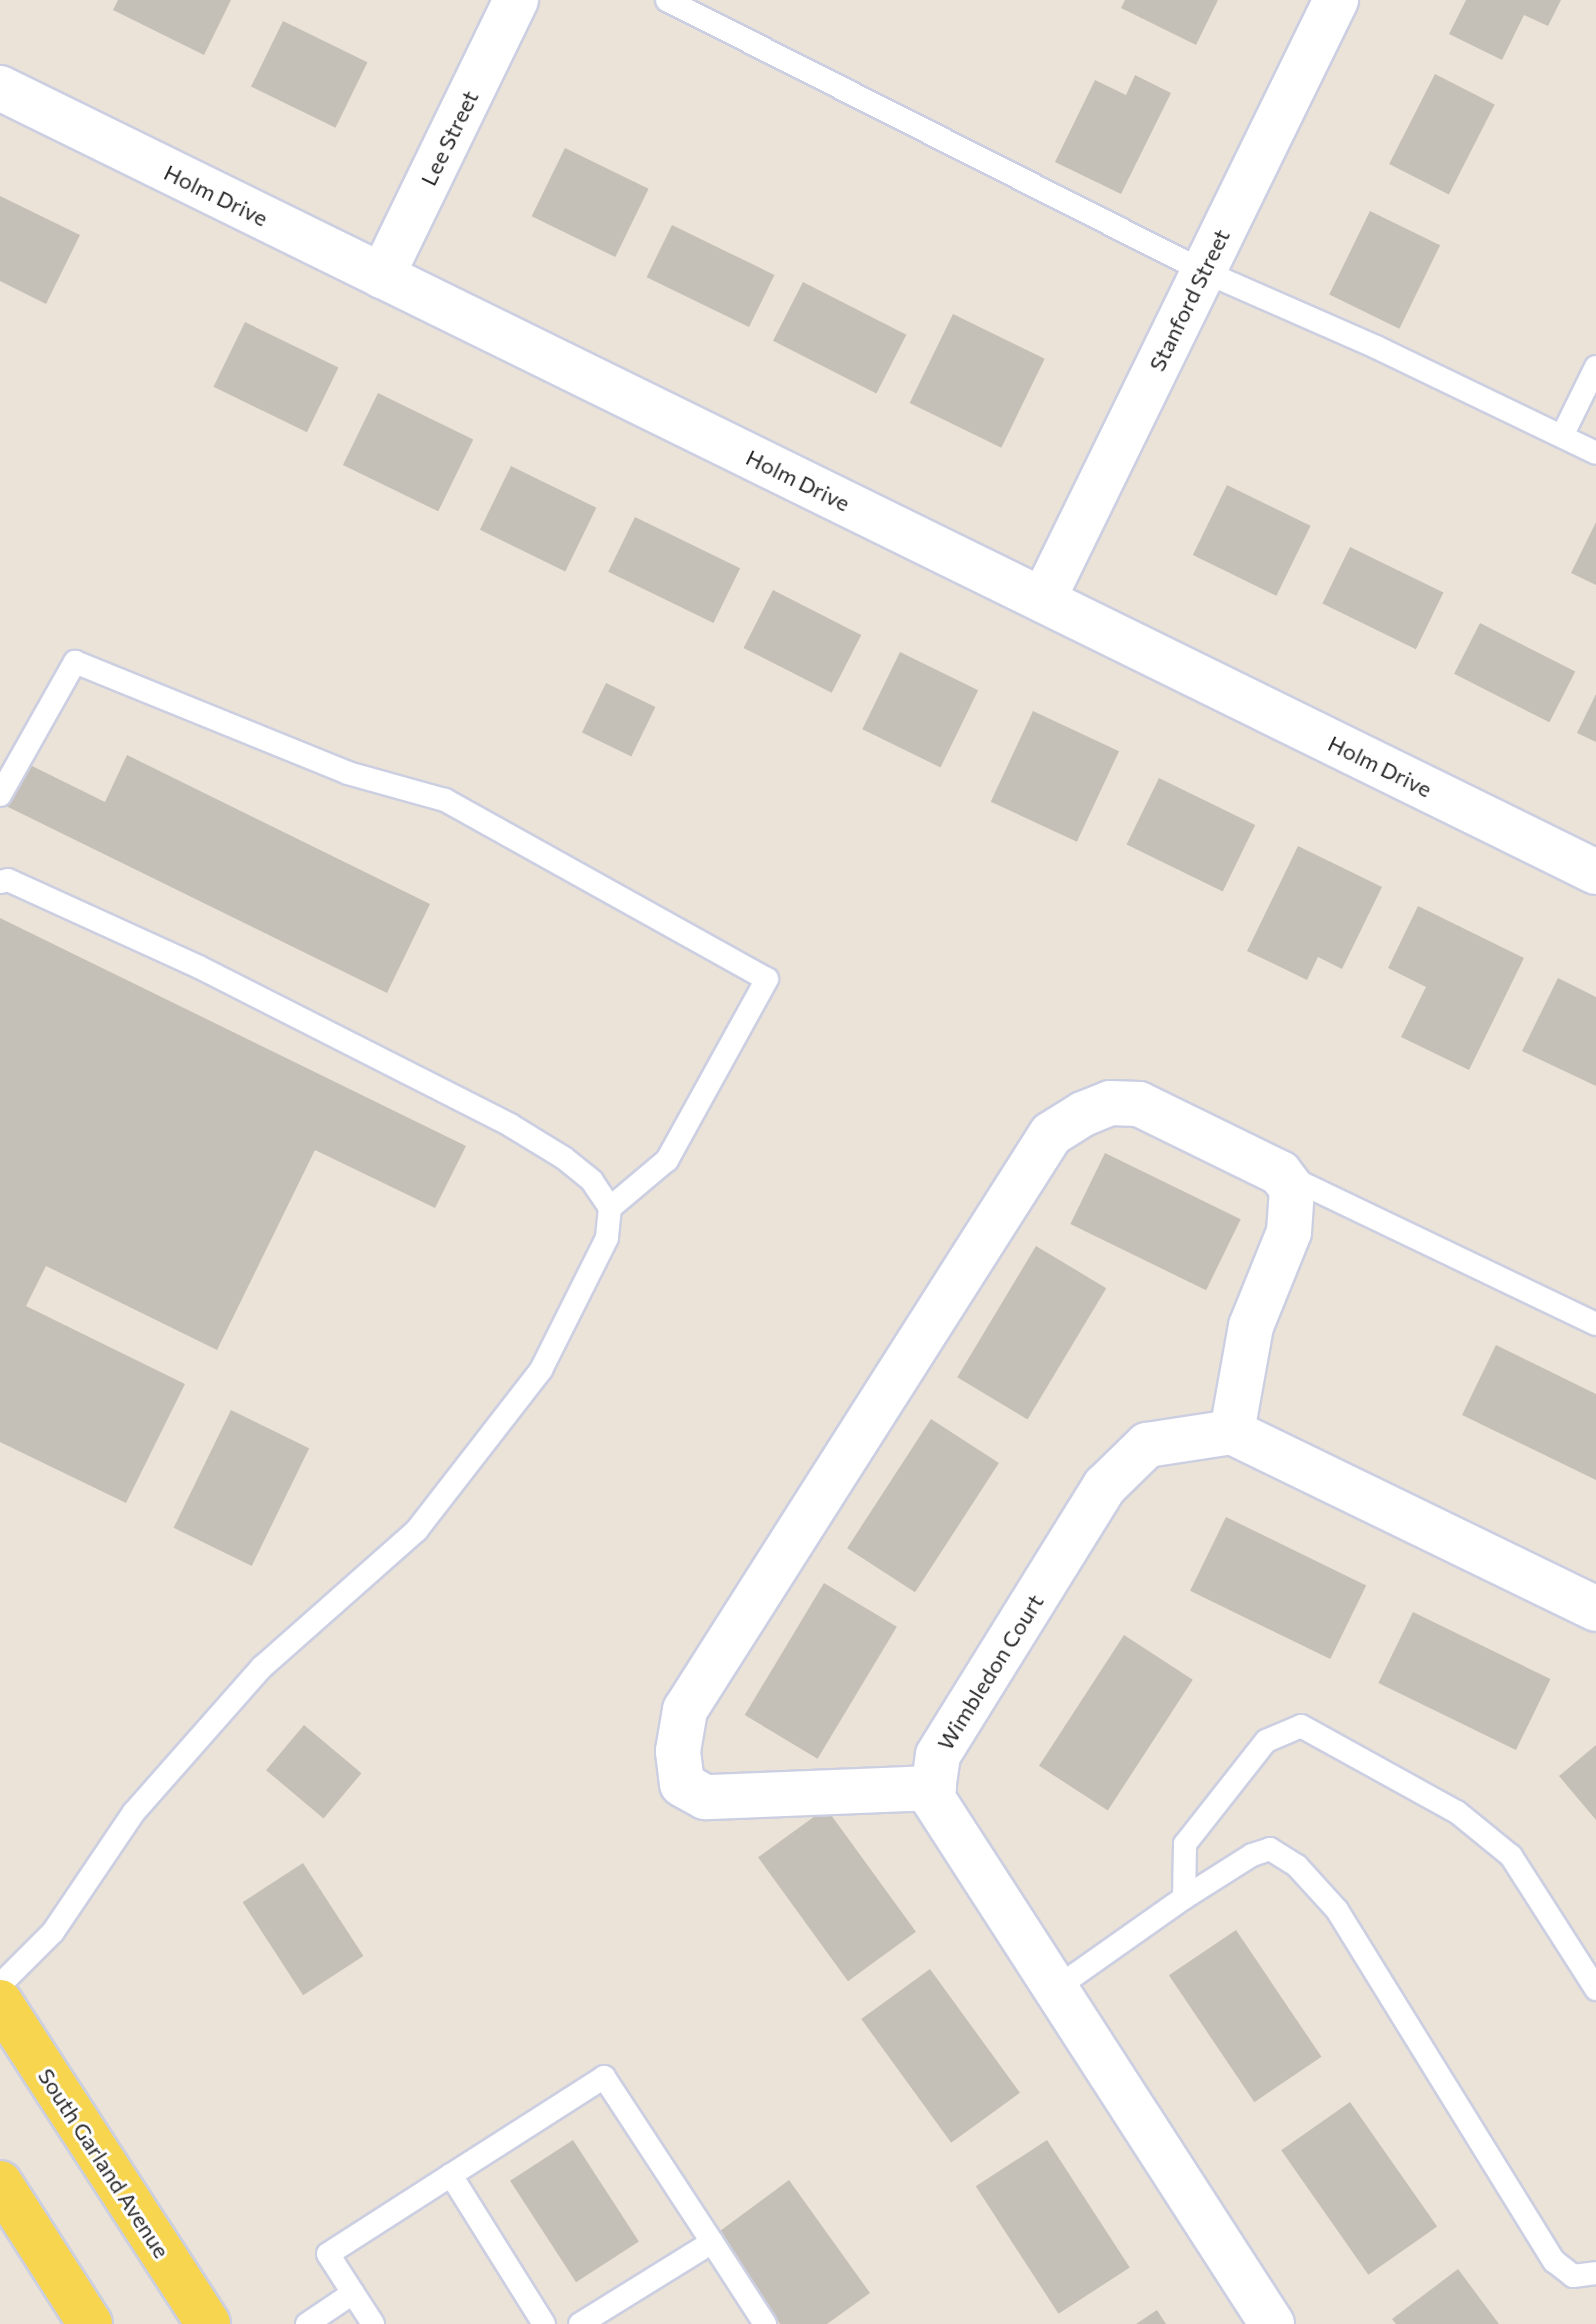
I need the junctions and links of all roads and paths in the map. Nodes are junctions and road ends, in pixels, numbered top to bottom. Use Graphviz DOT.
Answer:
graph roads {
  1 [pos="516,0"];
  2 [pos="667,0"];
  3 [pos="1336,0"];
  4 [pos="0,88"];
  5 [pos="1203,271"];
  6 [pos="382,276"];
  7 [pos="1596,367"];
  8 [pos="1562,436"];
  9 [pos="1596,453"];
  10 [pos="1043,600"];
  11 [pos="0,795"];
  12 [pos="1596,872"];
  13 [pos="0,882"];
  14 [pos="1280,1173"];
  15 [pos="610,1208"];
  16 [pos="1596,1324"];
  17 [pos="1232,1432"];
  18 [pos="1596,1609"];
  19 [pos="934,1788"];
  20 [pos="1184,1898"];
  21 [pos="0,1985"];
  22 [pos="1055,1989"];
  23 [pos="1596,1989"];
  24 [pos="0,2002"];
  25 [pos="451,2175"];
  26 [pos="0,2183"];
  27 [pos="712,2242"];
  28 [pos="1596,2273"];
  29 [pos="353,2293"];
  30 [pos="90,2324"];
  31 [pos="208,2324"];
  32 [pos="307,2324"];
  33 [pos="373,2324"];
  34 [pos="544,2324"];
  35 [pos="580,2324"];
  36 [pos="765,2324"];
  37 [pos="1272,2324"];
  1 -- 6 [label="street, Lee Street"];
  2 -- 5 [label="lane"];
  3 -- 5 [label="street, Stanford Street"];
  4 -- 6 [label="street, Holm Drive"];
  5 -- 8 [label="lane"];
  5 -- 10 [label="street, Stanford Street"];
  6 -- 10 [label="street, Holm Drive"];
  7 -- 8 [label="lane"];
  8 -- 9 [label="lane"];
  10 -- 12 [label="street, Holm Drive"];
  11 -- 15 [label="lane"];
  13 -- 15 [label="lane"];
  14 -- 16 [label="lane"];
  14 -- 17 [label="street"];
  14 -- 19 [label="street"];
  15 -- 21 [label="lane"];
  17 -- 18 [label="street"];
  17 -- 19 [label="street, Wimbledon Court"];
  19 -- 22 [label="street"];
  20 -- 22 [label="lane"];
  20 -- 23 [label="lane"];
  20 -- 28 [label="lane"];
  22 -- 37 [label="street"];
  24 -- 31 [label="main road, South Garland Avenue"];
  25 -- 27 [label="lane"];
  25 -- 29 [label="lane"];
  25 -- 34 [label="lane"];
  26 -- 30 [label="main road"];
  27 -- 35 [label="lane"];
  27 -- 36 [label="lane"];
  29 -- 32 [label="lane"];
  29 -- 33 [label="lane"];
}
